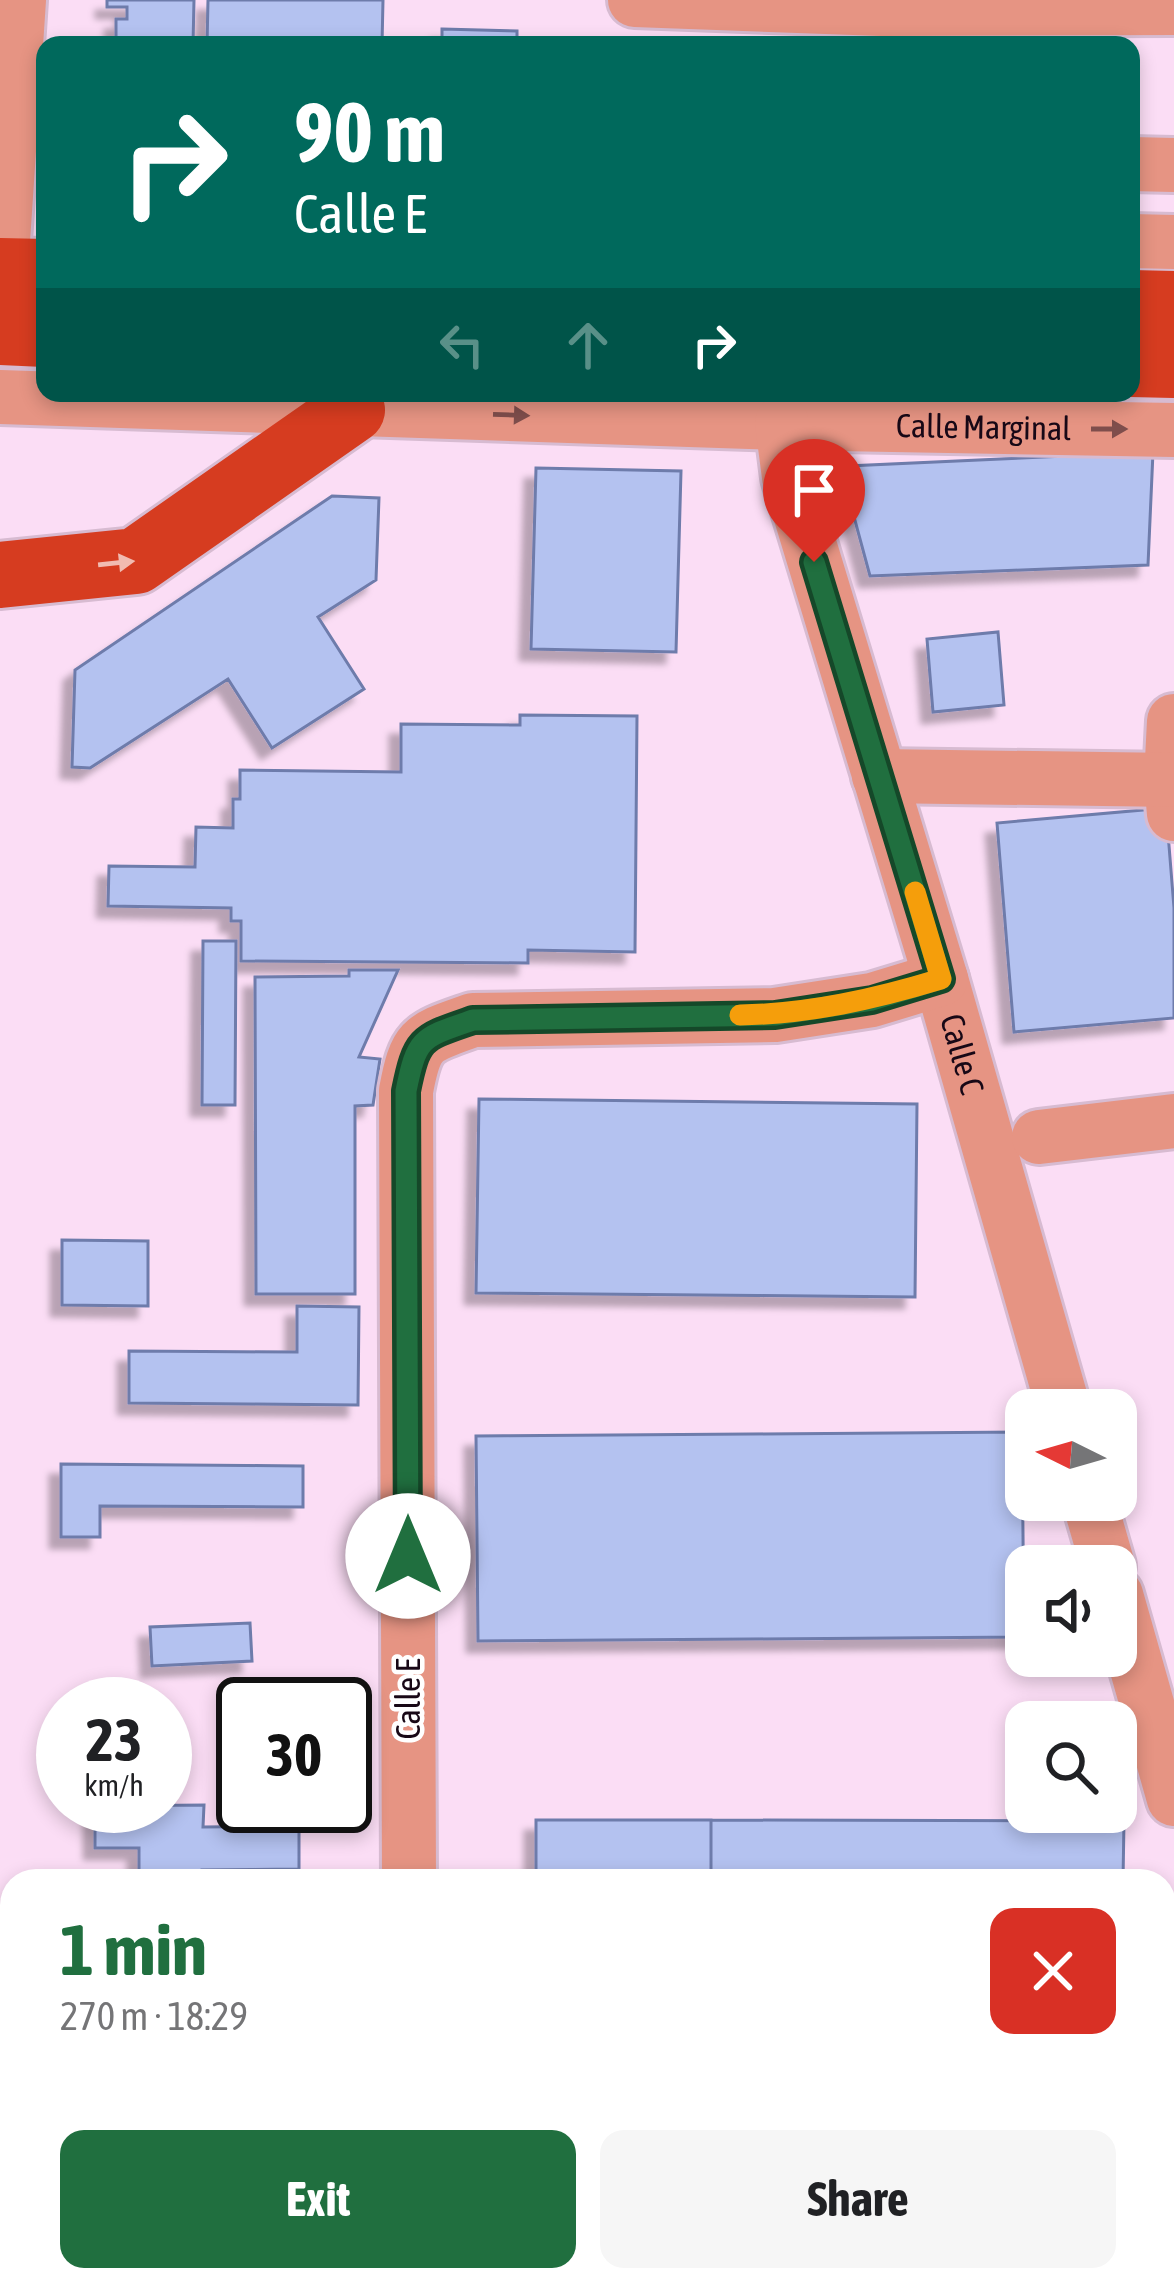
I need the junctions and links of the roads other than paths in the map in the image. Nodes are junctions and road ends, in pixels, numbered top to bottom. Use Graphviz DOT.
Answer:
graph roads {
  1 [pos="19,0"];
  2 [pos="635,0"];
  3 [pos="717,1"];
  4 [pos="1139,20"];
  5 [pos="879,26"];
  6 [pos="1015,26"];
  7 [pos="1140,164"];
  8 [pos="1174,164"];
  9 [pos="11,234"];
  10 [pos="1140,241"];
  11 [pos="1174,242"];
  12 [pos="36,262"];
  13 [pos="0,286"];
  14 [pos="1140,303"];
  15 [pos="1174,304"];
  16 [pos="0,332"];
  17 [pos="36,334"];
  18 [pos="1140,364"];
  19 [pos="1174,365"];
  20 [pos="0,397"];
  21 [pos="36,398"];
  22 [pos="135,402"];
  23 [pos="352,410"];
  24 [pos="782,423"];
  25 [pos="1174,430"];
  26 [pos="0,575"];
  27 [pos="1174,721"];
  28 [pos="879,776"];
  29 [pos="1173,792"];
  30 [pos="941,979"];
  31 [pos="1174,1121"];
  32 [pos="1040,1137"];
  33 [pos="1058,1389"];
  34 [pos="1137,1669"];
  35 [pos="1174,1799"];
  36 [pos="409,1869"];
  1 -- 9 [label="street"];
  2 -- 3 [label="street"];
  3 -- 5 [label="street"];
  4 -- 6 [label="street"];
  5 -- 6 [label="street"];
  7 -- 8 [label="street"];
  9 -- 12 [label="main road"];
  9 -- 13 [label="street"];
  10 -- 11 [label="street"];
  14 -- 15 [label="main road"];
  16 -- 17 [label="main road"];
  18 -- 19 [label="main road"];
  20 -- 21 [label="street, Calle Marginal"];
  22 -- 23 [label="street, Calle Marginal"];
  23 -- 24 [label="street, Calle Marginal, one-way"];
  26 -- 23 [label="main road, one-way"];
  24 -- 25 [label="street, Calle Marginal, one-way"];
  24 -- 28 [label="street, Calle C"];
  27 -- 29 [label="street"];
  28 -- 29 [label="street"];
  28 -- 30 [label="street, Calle C"];
  30 -- 33 [label="street, Calle C"];
  30 -- 36 [label="street, Calle E"];
  31 -- 32 [label="street"];
  34 -- 35 [label="street"];
}
